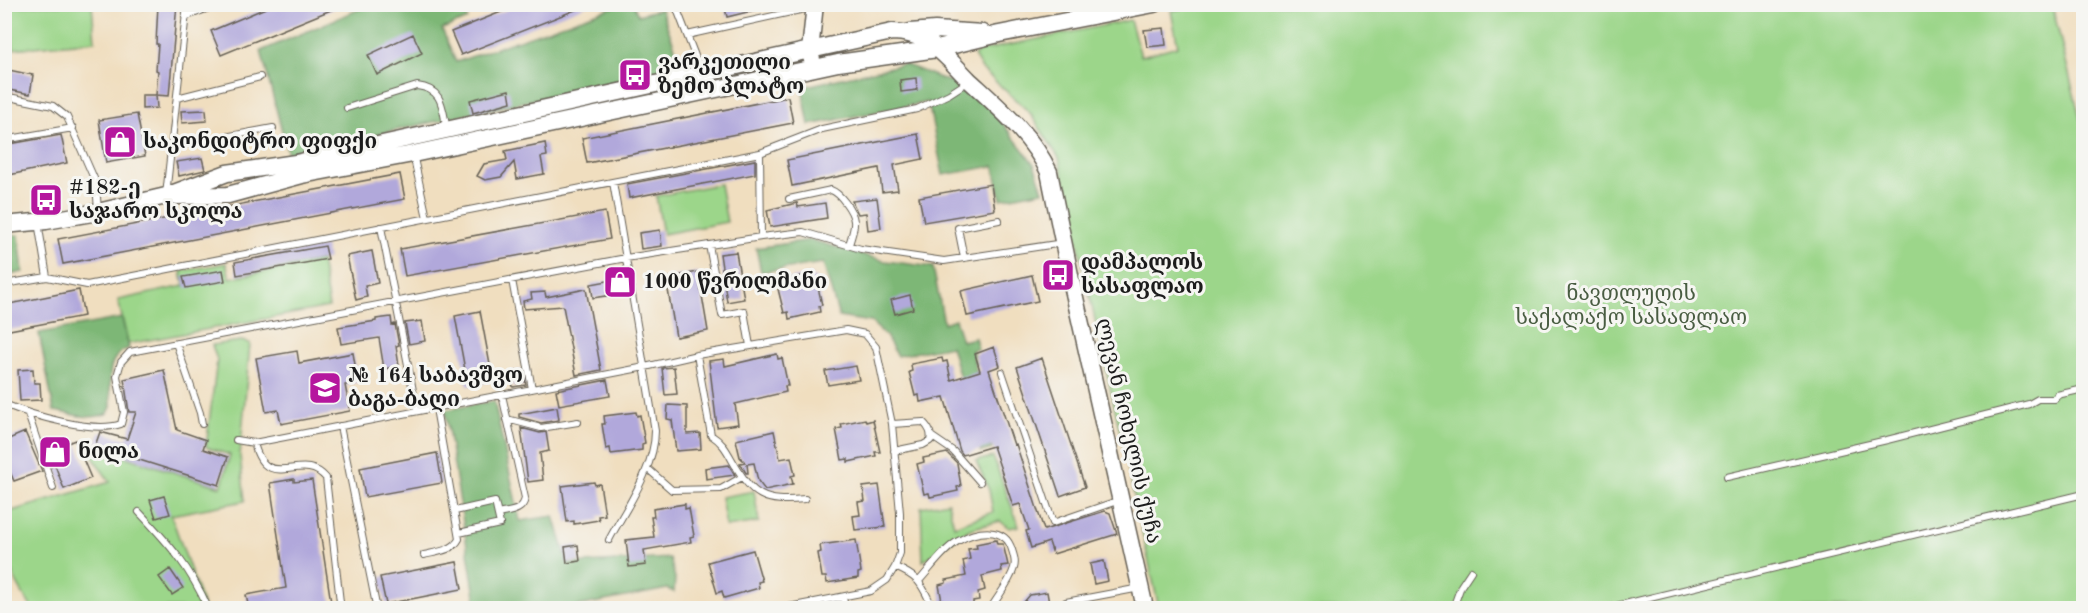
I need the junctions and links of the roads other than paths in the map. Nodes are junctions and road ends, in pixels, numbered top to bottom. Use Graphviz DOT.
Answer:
graph roads {
  1 [pos="187,4"];
  2 [pos="219,4"];
  3 [pos="675,4"];
  4 [pos="815,5"];
  5 [pos="1154,5"];
  6 [pos="185,17"];
  7 [pos="958,31"];
  8 [pos="904,32"];
  9 [pos="999,34"];
  10 [pos="687,35"];
  11 [pos="938,49"];
  12 [pos="810,51"];
  13 [pos="813,68"];
  14 [pos="703,75"];
  15 [pos="260,77"];
  16 [pos="970,80"];
  17 [pos="4,96"];
  18 [pos="177,98"];
  19 [pos="347,108"];
  20 [pos="73,128"];
  21 [pos="273,128"];
  22 [pos="447,130"];
  23 [pos="4,140"];
  24 [pos="412,146"];
  25 [pos="171,147"];
  26 [pos="760,153"];
  27 [pos="613,182"];
  28 [pos="166,196"];
  29 [pos="789,198"];
  30 [pos="98,212"];
  31 [pos="427,218"];
  32 [pos="999,220"];
  33 [pos="38,222"];
  34 [pos="4,225"];
  35 [pos="381,227"];
  36 [pos="761,237"];
  37 [pos="1063,243"];
  38 [pos="709,245"];
  39 [pos="849,245"];
  40 [pos="626,258"];
  41 [pos="964,258"];
  42 [pos="47,277"];
  43 [pos="512,280"];
  44 [pos="4,284"];
  45 [pos="395,302"];
  46 [pos="176,343"];
  47 [pos="750,346"];
  48 [pos="697,355"];
  49 [pos="645,368"];
  50 [pos="1002,372"];
  51 [pos="532,389"];
  52 [pos="2084,389"];
  53 [pos="502,395"];
  54 [pos="4,404"];
  55 [pos="417,411"];
  56 [pos="28,414"];
  57 [pos="437,414"];
  58 [pos="507,419"];
  59 [pos="578,422"];
  60 [pos="202,424"];
  61 [pos="892,424"];
  62 [pos="340,426"];
  63 [pos="931,436"];
  64 [pos="236,440"];
  65 [pos="254,442"];
  66 [pos="894,451"];
  67 [pos="647,468"];
  68 [pos="742,477"];
  69 [pos="1727,477"];
  70 [pos="980,482"];
  71 [pos="53,488"];
  72 [pos="2084,494"];
  73 [pos="805,499"];
  74 [pos="1121,500"];
  75 [pos="455,510"];
  76 [pos="139,512"];
  77 [pos="498,514"];
  78 [pos="459,533"];
  79 [pos="609,540"];
  80 [pos="424,555"];
  81 [pos="895,567"];
  82 [pos="1471,571"];
  83 [pos="920,581"];
  84 [pos="1140,587"];
  85 [pos="843,597"];
  86 [pos="340,602"];
  87 [pos="208,609"];
  88 [pos="379,609"];
  89 [pos="784,609"];
  90 [pos="845,609"];
  91 [pos="933,609"];
  92 [pos="991,609"];
  93 [pos="1067,609"];
  94 [pos="1145,609"];
  95 [pos="1453,609"];
  96 [pos="1608,609"];
  1 -- 6 [label="lane"];
  2 -- 6 [label="lane"];
  3 -- 10 [label="lane"];
  4 -- 10 [label="lane"];
  4 -- 12 [label="street"];
  5 -- 9 [label="street"];
  6 -- 18 [label="lane"];
  7 -- 8 [label="street"];
  7 -- 9 [label="street"];
  7 -- 11 [label="street"];
  8 -- 11 [label="street, ლევან ჩოხელის ქუჩა"];
  8 -- 12 [label="street"];
  9 -- 11 [label="street"];
  10 -- 14 [label="lane"];
  11 -- 13 [label="street"];
  11 -- 16 [label="street, ლევან ჩოხელის ქუჩა"];
  12 -- 13 [label="street"];
  12 -- 14 [label="street"];
  13 -- 24 [label="street"];
  14 -- 22 [label="street"];
  15 -- 18 [label="lane"];
  16 -- 26 [label="lane"];
  16 -- 37 [label="street, ლევან ჩოხელის ქუჩა"];
  17 -- 20 [label="lane"];
  18 -- 25 [label="lane"];
  19 -- 22 [label="lane"];
  20 -- 23 [label="lane"];
  20 -- 30 [label="lane"];
  21 -- 25 [label="lane"];
  22 -- 24 [label="street"];
  24 -- 28 [label="street"];
  24 -- 31 [label="lane"];
  25 -- 28 [label="lane"];
  26 -- 27 [label="lane"];
  26 -- 36 [label="lane"];
  27 -- 31 [label="lane"];
  27 -- 40 [label="lane"];
  28 -- 30 [label="street"];
  29 -- 39 [label="lane"];
  30 -- 33 [label="street"];
  31 -- 35 [label="lane"];
  32 -- 41 [label="lane"];
  33 -- 34 [label="street"];
  33 -- 42 [label="lane"];
  35 -- 42 [label="lane"];
  35 -- 45 [label="lane"];
  36 -- 38 [label="lane"];
  36 -- 39 [label="lane"];
  37 -- 41 [label="lane"];
  37 -- 74 [label="street, ლევან ჩოხელის ქუჩა"];
  38 -- 40 [label="lane"];
  38 -- 47 [label="lane"];
  39 -- 41 [label="lane"];
  40 -- 43 [label="lane"];
  40 -- 49 [label="lane"];
  42 -- 44 [label="lane"];
  43 -- 45 [label="lane"];
  43 -- 51 [label="lane"];
  45 -- 46 [label="lane"];
  45 -- 55 [label="lane"];
  46 -- 56 [label="lane"];
  46 -- 60 [label="lane"];
  47 -- 48 [label="lane"];
  47 -- 61 [label="lane"];
  48 -- 49 [label="lane"];
  48 -- 68 [label="lane"];
  49 -- 51 [label="lane"];
  49 -- 67 [label="lane"];
  50 -- 74 [label="lane"];
  51 -- 53 [label="lane"];
  52 -- 69 [label="lane"];
  53 -- 55 [label="lane"];
  53 -- 58 [label="lane"];
  54 -- 56 [label="lane"];
  55 -- 62 [label="lane"];
  56 -- 71 [label="lane"];
  57 -- 75 [label="lane"];
  58 -- 59 [label="lane"];
  58 -- 77 [label="lane"];
  61 -- 63 [label="lane"];
  61 -- 66 [label="lane"];
  62 -- 65 [label="lane"];
  62 -- 88 [label="lane"];
  63 -- 66 [label="lane"];
  63 -- 70 [label="lane"];
  64 -- 65 [label="lane"];
  65 -- 86 [label="lane"];
  66 -- 81 [label="lane"];
  67 -- 68 [label="lane"];
  67 -- 79 [label="lane"];
  68 -- 73 [label="lane"];
  72 -- 96 [label="lane"];
  74 -- 84 [label="street, ლევან ჩოხელის ქუჩა"];
  75 -- 77 [label="lane"];
  75 -- 78 [label="lane"];
  76 -- 87 [label="lane"];
  77 -- 78 [label="lane"];
  78 -- 80 [label="lane"];
  81 -- 83 [label="lane"];
  81 -- 85 [label="lane"];
  82 -- 95 [label="lane"];
  83 -- 91 [label="lane"];
  83 -- 92 [label="lane"];
  84 -- 93 [label="lane"];
  84 -- 94 [label="street, ლევან ჩოხელის ქუჩა"];
  85 -- 89 [label="lane"];
  85 -- 90 [label="lane"];
}
